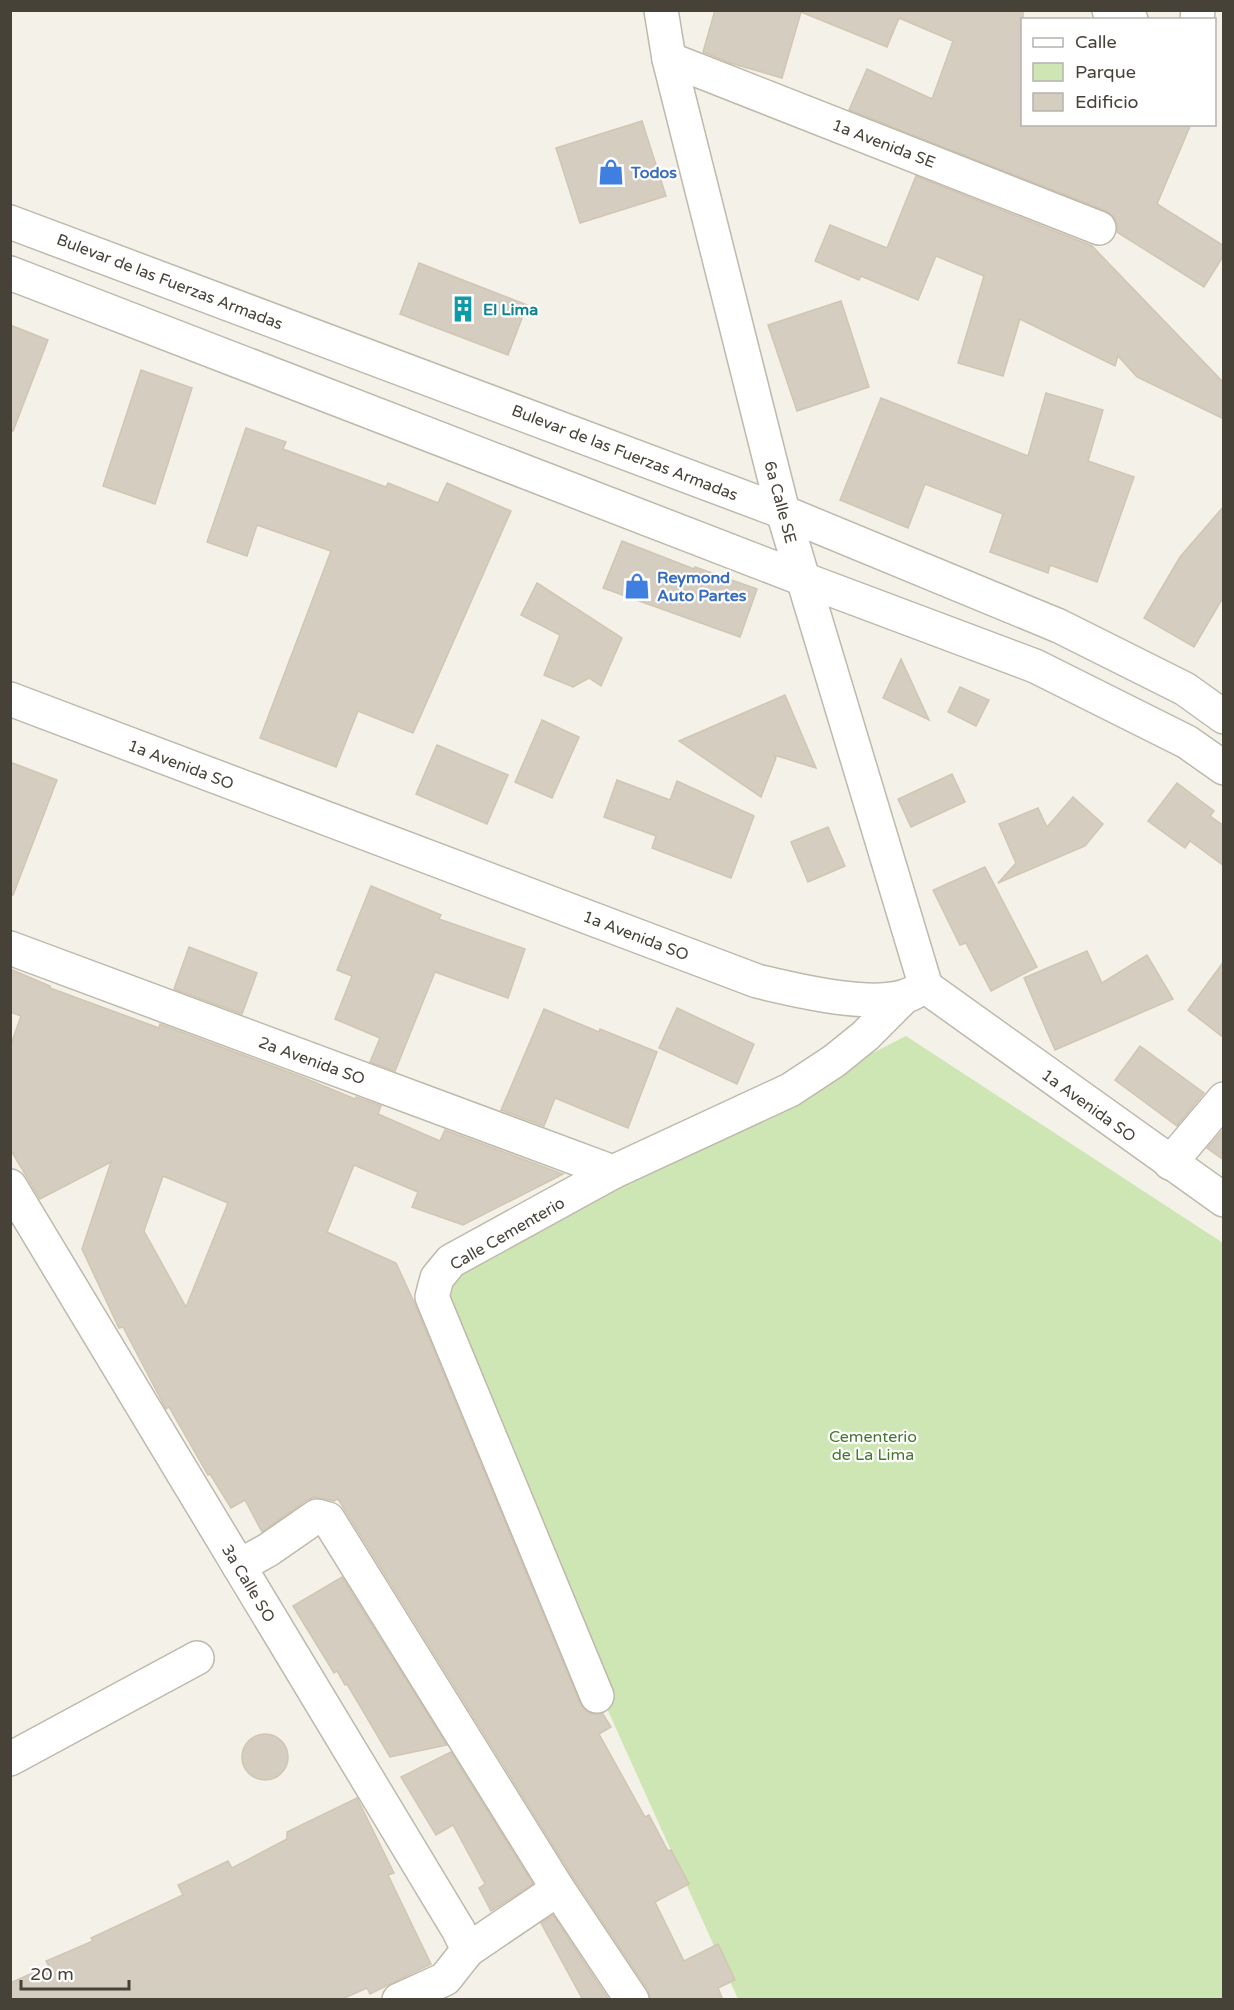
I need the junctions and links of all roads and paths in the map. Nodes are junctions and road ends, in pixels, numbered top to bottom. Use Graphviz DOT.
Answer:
graph roads {
  1 [pos="661,10"];
  2 [pos="1109,10"];
  3 [pos="1127,18"];
  4 [pos="669,59"];
  5 [pos="10,222"];
  6 [pos="1099,228"];
  7 [pos="10,273"];
  8 [pos="783,512"];
  9 [pos="803,579"];
  10 [pos="10,699"];
  11 [pos="1224,717"];
  12 [pos="1224,768"];
  13 [pos="10,948"];
  14 [pos="914,993"];
  15 [pos="1224,1099"];
  16 [pos="1170,1163"];
  17 [pos="614,1172"];
  18 [pos="10,1186"];
  19 [pos="1224,1200"];
  20 [pos="239,1566"];
  21 [pos="196,1658"];
  22 [pos="597,1696"];
  23 [pos="10,1759"];
  24 [pos="558,1889"];
  25 [pos="468,1950"];
  26 [pos="447,1989"];
  27 [pos="399,2000"];
  28 [pos="632,2000"];
  1 -- 4 [label="street, 6a Calle SE"];
  2 -- 3 [label="street"];
  4 -- 6 [label="street, 1a Avenida SE"];
  4 -- 8 [label="street, 6a Calle SE"];
  5 -- 8 [label="street, Bulevar de las Fuerzas Armadas"];
  7 -- 9 [label="street"];
  8 -- 9 [label="street, 6a Calle SE"];
  8 -- 11 [label="street, Bulevar de las Fuerzas Armadas"];
  9 -- 12 [label="street"];
  9 -- 14 [label="street, 6a Calle SE"];
  10 -- 14 [label="street, 1a Avenida SO"];
  13 -- 17 [label="street, 2a Avenida SO"];
  14 -- 16 [label="street, 1a Avenida SO"];
  14 -- 17 [label="street, Calle Cementerio"];
  15 -- 16 [label="street"];
  16 -- 19 [label="street, 1a Avenida SO"];
  17 -- 22 [label="street, Calle Cementerio"];
  18 -- 20 [label="street, 3a Calle SO"];
  20 -- 24 [label="street"];
  20 -- 25 [label="street, 3a Calle SO"];
  21 -- 23 [label="street"];
  24 -- 25 [label="street"];
  24 -- 28 [label="street"];
  25 -- 26 [label="street"];
  26 -- 27 [label="street"];
}
